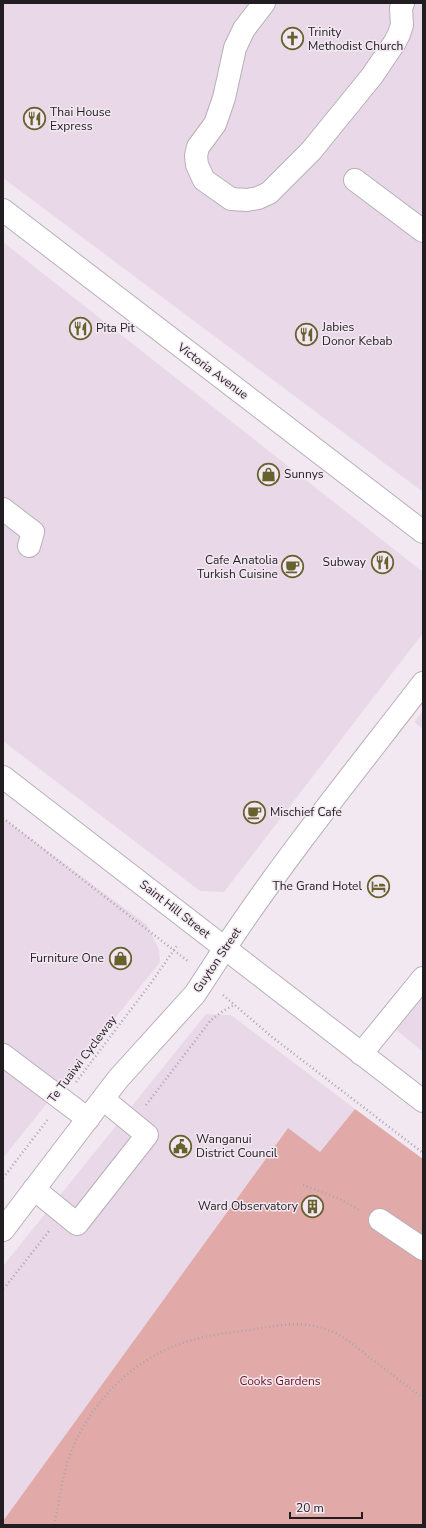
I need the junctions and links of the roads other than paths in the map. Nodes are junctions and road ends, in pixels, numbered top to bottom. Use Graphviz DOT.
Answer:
graph roads {
  1 [pos="264,3"];
  2 [pos="403,3"];
  3 [pos="355,180"];
  4 [pos="3,210"];
  5 [pos="423,231"];
  6 [pos="3,509"];
  7 [pos="423,532"];
  8 [pos="29,546"];
  9 [pos="423,683"];
  10 [pos="3,776"];
  11 [pos="225,948"];
  12 [pos="423,978"];
  13 [pos="361,1054"];
  14 [pos="3,1055"];
  15 [pos="104,1099"];
  16 [pos="423,1101"];
  17 [pos="88,1119"];
  18 [pos="34,1189"];
  19 [pos="380,1220"];
  20 [pos="3,1230"];
  21 [pos="423,1249"];
  1 -- 2 [label="main road"];
  3 -- 5 [label="main road"];
  4 -- 7 [label="main road, Victoria Avenue"];
  6 -- 8 [label="main road"];
  9 -- 11 [label="main road, Guyton Street"];
  10 -- 11 [label="main road, Saint Hill Street"];
  11 -- 13 [label="main road, Saint Hill Street"];
  11 -- 15 [label="main road, Guyton Street"];
  12 -- 13 [label="main road"];
  13 -- 16 [label="main road, Saint Hill Street"];
  14 -- 17 [label="main road"];
  15 -- 17 [label="main road, Guyton Street"];
  15 -- 18 [label="main road"];
  17 -- 18 [label="main road, Guyton Street"];
  18 -- 20 [label="main road, Guyton Street"];
  19 -- 21 [label="main road"];
}
